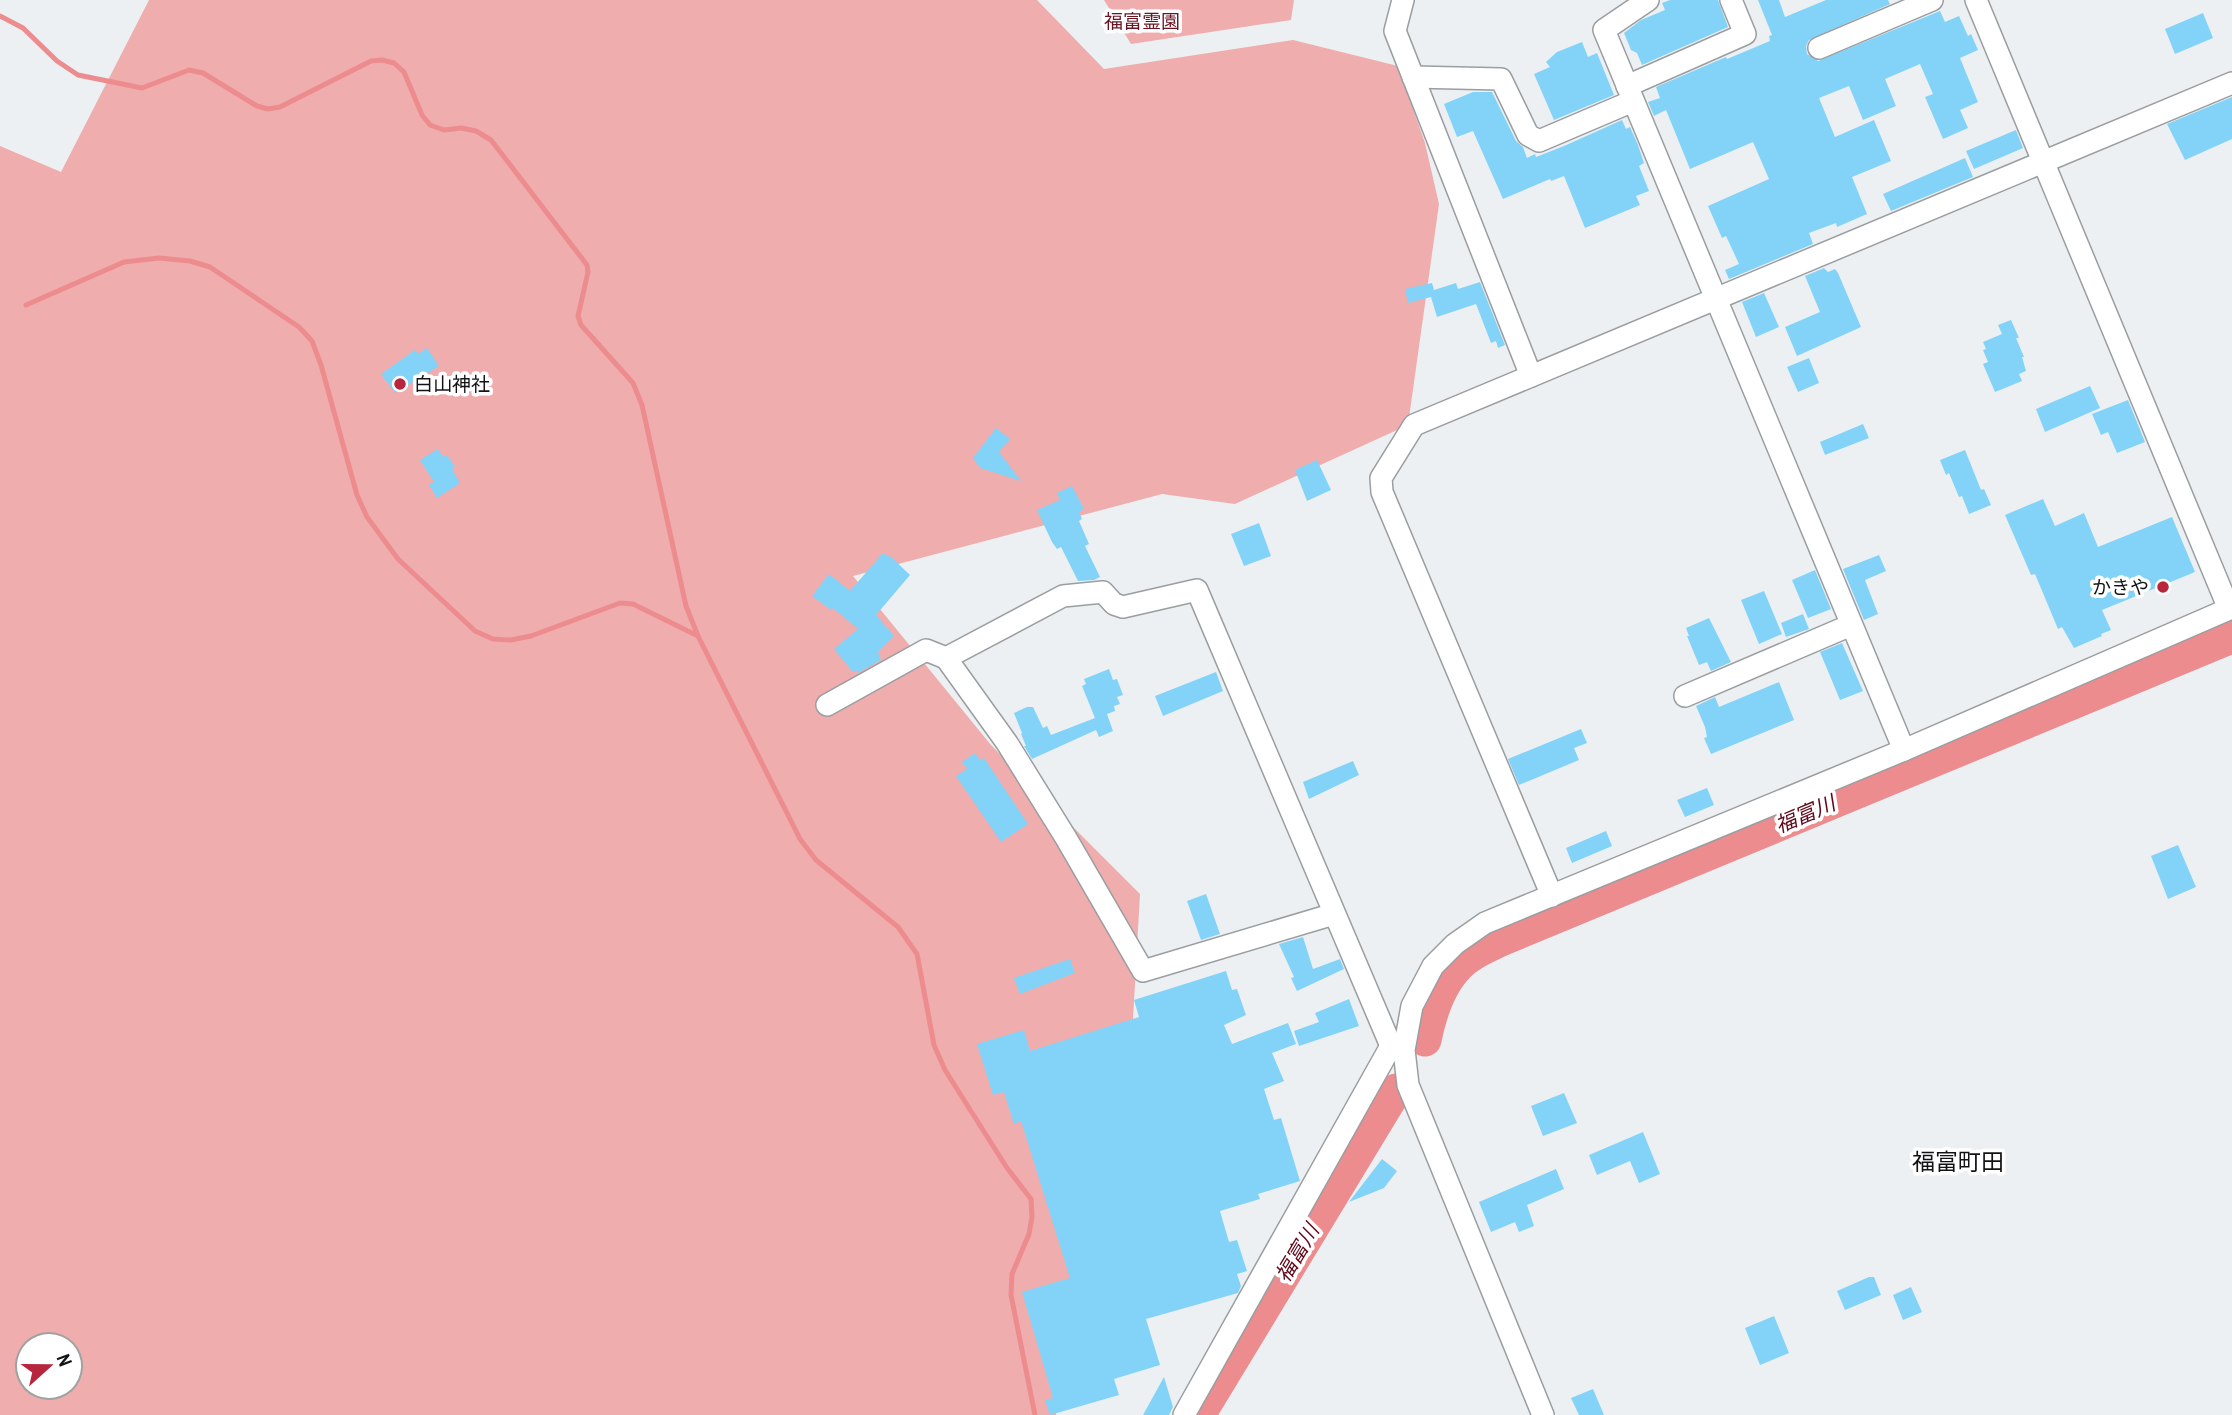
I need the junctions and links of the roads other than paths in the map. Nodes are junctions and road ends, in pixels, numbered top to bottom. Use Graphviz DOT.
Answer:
graph roads {
  1 [pos="1403,0"];
  2 [pos="1648,0"];
  3 [pos="1731,0"];
  4 [pos="1932,0"];
  5 [pos="1976,0"];
  6 [pos="1819,48"];
  7 [pos="1413,77"];
  8 [pos="2232,83"];
  9 [pos="1630,94"];
  10 [pos="2043,162"];
  11 [pos="1715,299"];
  12 [pos="1531,376"];
  13 [pos="2231,611"];
  14 [pos="1852,625"];
  15 [pos="946,658"];
  16 [pos="1685,696"];
  17 [pos="827,705"];
  18 [pos="1904,750"];
  19 [pos="1552,895"];
  20 [pos="1334,914"];
  21 [pos="1398,1048"];
  22 [pos="1184,1415"];
  23 [pos="1543,1415"];
  1 -- 7 [label="street"];
  2 -- 9 [label="street"];
  3 -- 9 [label="street"];
  4 -- 6 [label="street"];
  5 -- 10 [label="street"];
  7 -- 9 [label="street"];
  7 -- 12 [label="street"];
  8 -- 10 [label="street"];
  9 -- 11 [label="street"];
  10 -- 11 [label="street"];
  10 -- 13 [label="street"];
  11 -- 12 [label="street"];
  11 -- 14 [label="street"];
  12 -- 19 [label="street"];
  13 -- 18 [label="street"];
  14 -- 16 [label="street"];
  14 -- 18 [label="street"];
  15 -- 17 [label="street"];
  15 -- 20 [label="street"];
  15 -- 20 [label="street"];
  18 -- 19 [label="street"];
  19 -- 21 [label="street"];
  20 -- 21 [label="street"];
  21 -- 22 [label="street"];
  21 -- 23 [label="street"];
}
